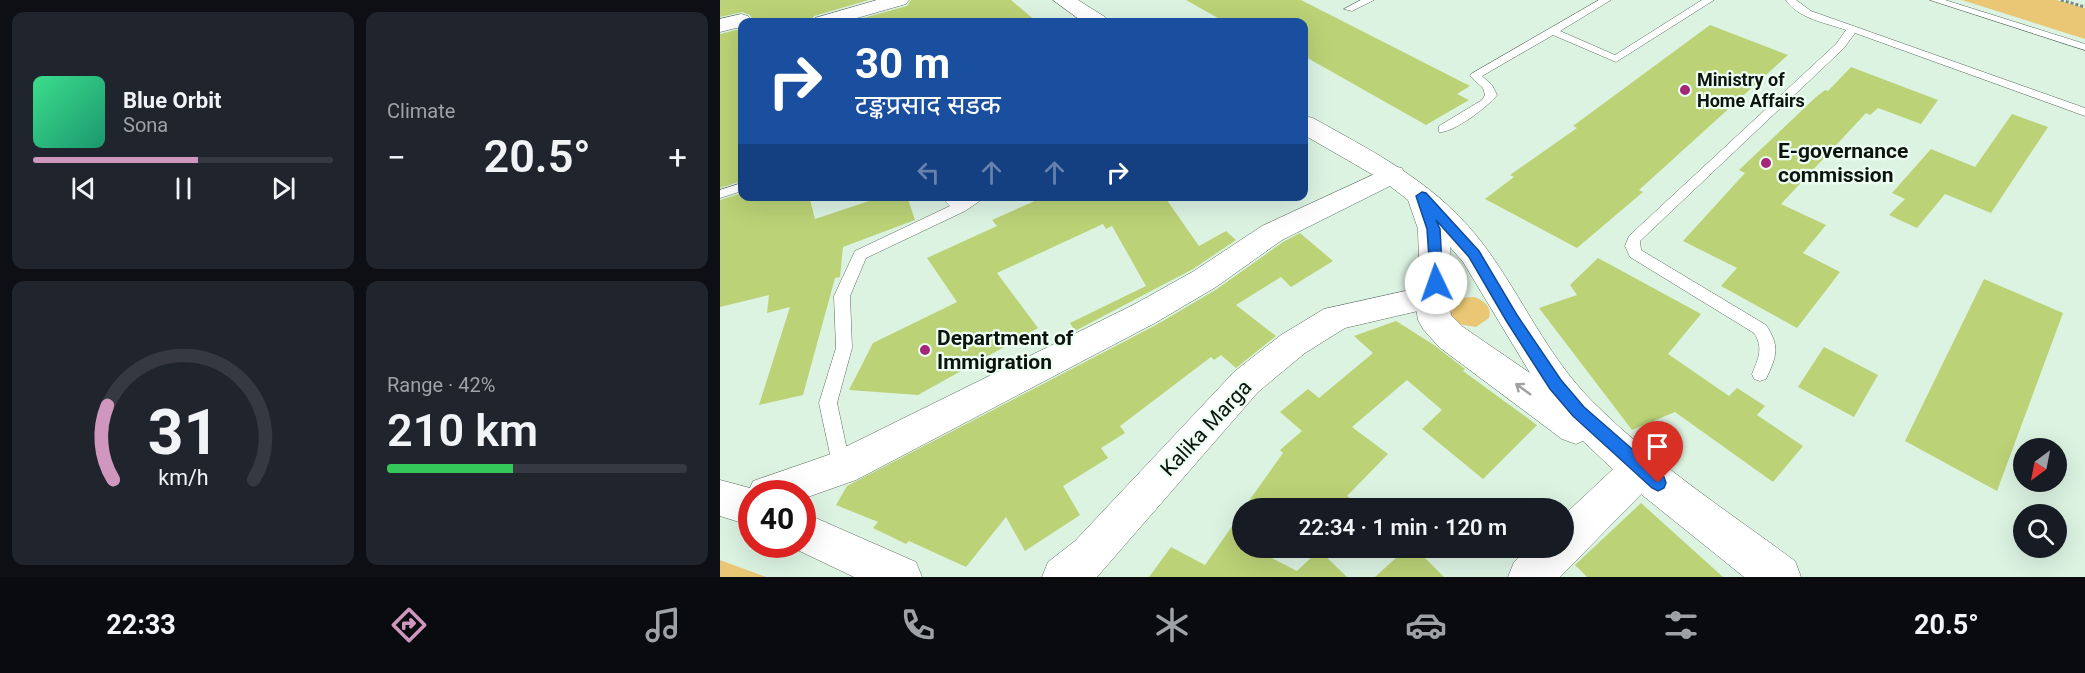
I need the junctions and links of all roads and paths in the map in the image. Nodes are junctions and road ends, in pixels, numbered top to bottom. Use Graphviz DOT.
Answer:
graph roads {
  1 [pos="899,0"];
  2 [pos="1064,0"];
  3 [pos="1369,0"];
  4 [pos="1606,0"];
  5 [pos="1709,0"];
  6 [pos="1791,0"];
  7 [pos="1935,0"];
  8 [pos="2061,0"];
  9 [pos="2085,7"];
  10 [pos="1348,9"];
  11 [pos="836,18"];
  12 [pos="1091,18"];
  13 [pos="738,20"];
  14 [pos="720,26"];
  15 [pos="1852,30"];
  16 [pos="1552,31"];
  17 [pos="2085,47"];
  18 [pos="2085,112"];
  19 [pos="1308,126"];
  20 [pos="1443,129"];
  21 [pos="1392,174"];
  22 [pos="738,188"];
  23 [pos="720,194"];
  24 [pos="1422,196"];
  25 [pos="952,201"];
  26 [pos="972,201"];
  27 [pos="960,208"];
  28 [pos="1437,296"];
  29 [pos="1504,306"];
  30 [pos="1370,309"];
  31 [pos="1451,337"];
  32 [pos="1760,374"];
  33 [pos="842,468"];
  34 [pos="1640,469"];
  35 [pos="806,480"];
  36 [pos="1574,533"];
  37 [pos="816,538"];
  38 [pos="1549,558"];
  39 [pos="901,577"];
  40 [pos="1063,577"];
  41 [pos="1530,577"];
  42 [pos="1779,577"];
  1 -- 11 [label="street"];
  2 -- 12 [label="street"];
  3 -- 10 [label="lane"];
  4 -- 16 [label="lane"];
  5 -- 16 [label="lane"];
  6 -- 15 [label="lane"];
  7 -- 17 [label="lane"];
  8 -- 9 [label="path"];
  13 -- 14 [label="street"];
  15 -- 18 [label="lane"];
  15 -- 32 [label="lane"];
  16 -- 20 [label="lane"];
  19 -- 21 [label="street"];
  21 -- 24 [label="street"];
  21 -- 33 [label="street"];
  22 -- 23 [label="lane"];
  24 -- 28 [label="street"];
  24 -- 29 [label="street"];
  25 -- 27 [label="lane"];
  26 -- 27 [label="lane"];
  27 -- 33 [label="lane"];
  28 -- 29 [label="street"];
  28 -- 30 [label="street, Kalika Marga"];
  28 -- 31 [label="street"];
  29 -- 31 [label="street"];
  29 -- 34 [label="street"];
  30 -- 31 [label="street, Kalika Marga"];
  30 -- 40 [label="street, Kalika Marga"];
  34 -- 31 [label="street, one-way"];
  33 -- 35 [label="street"];
  34 -- 36 [label="street"];
  34 -- 42 [label="street"];
  37 -- 39 [label="street"];
  38 -- 41 [label="street"];
}
